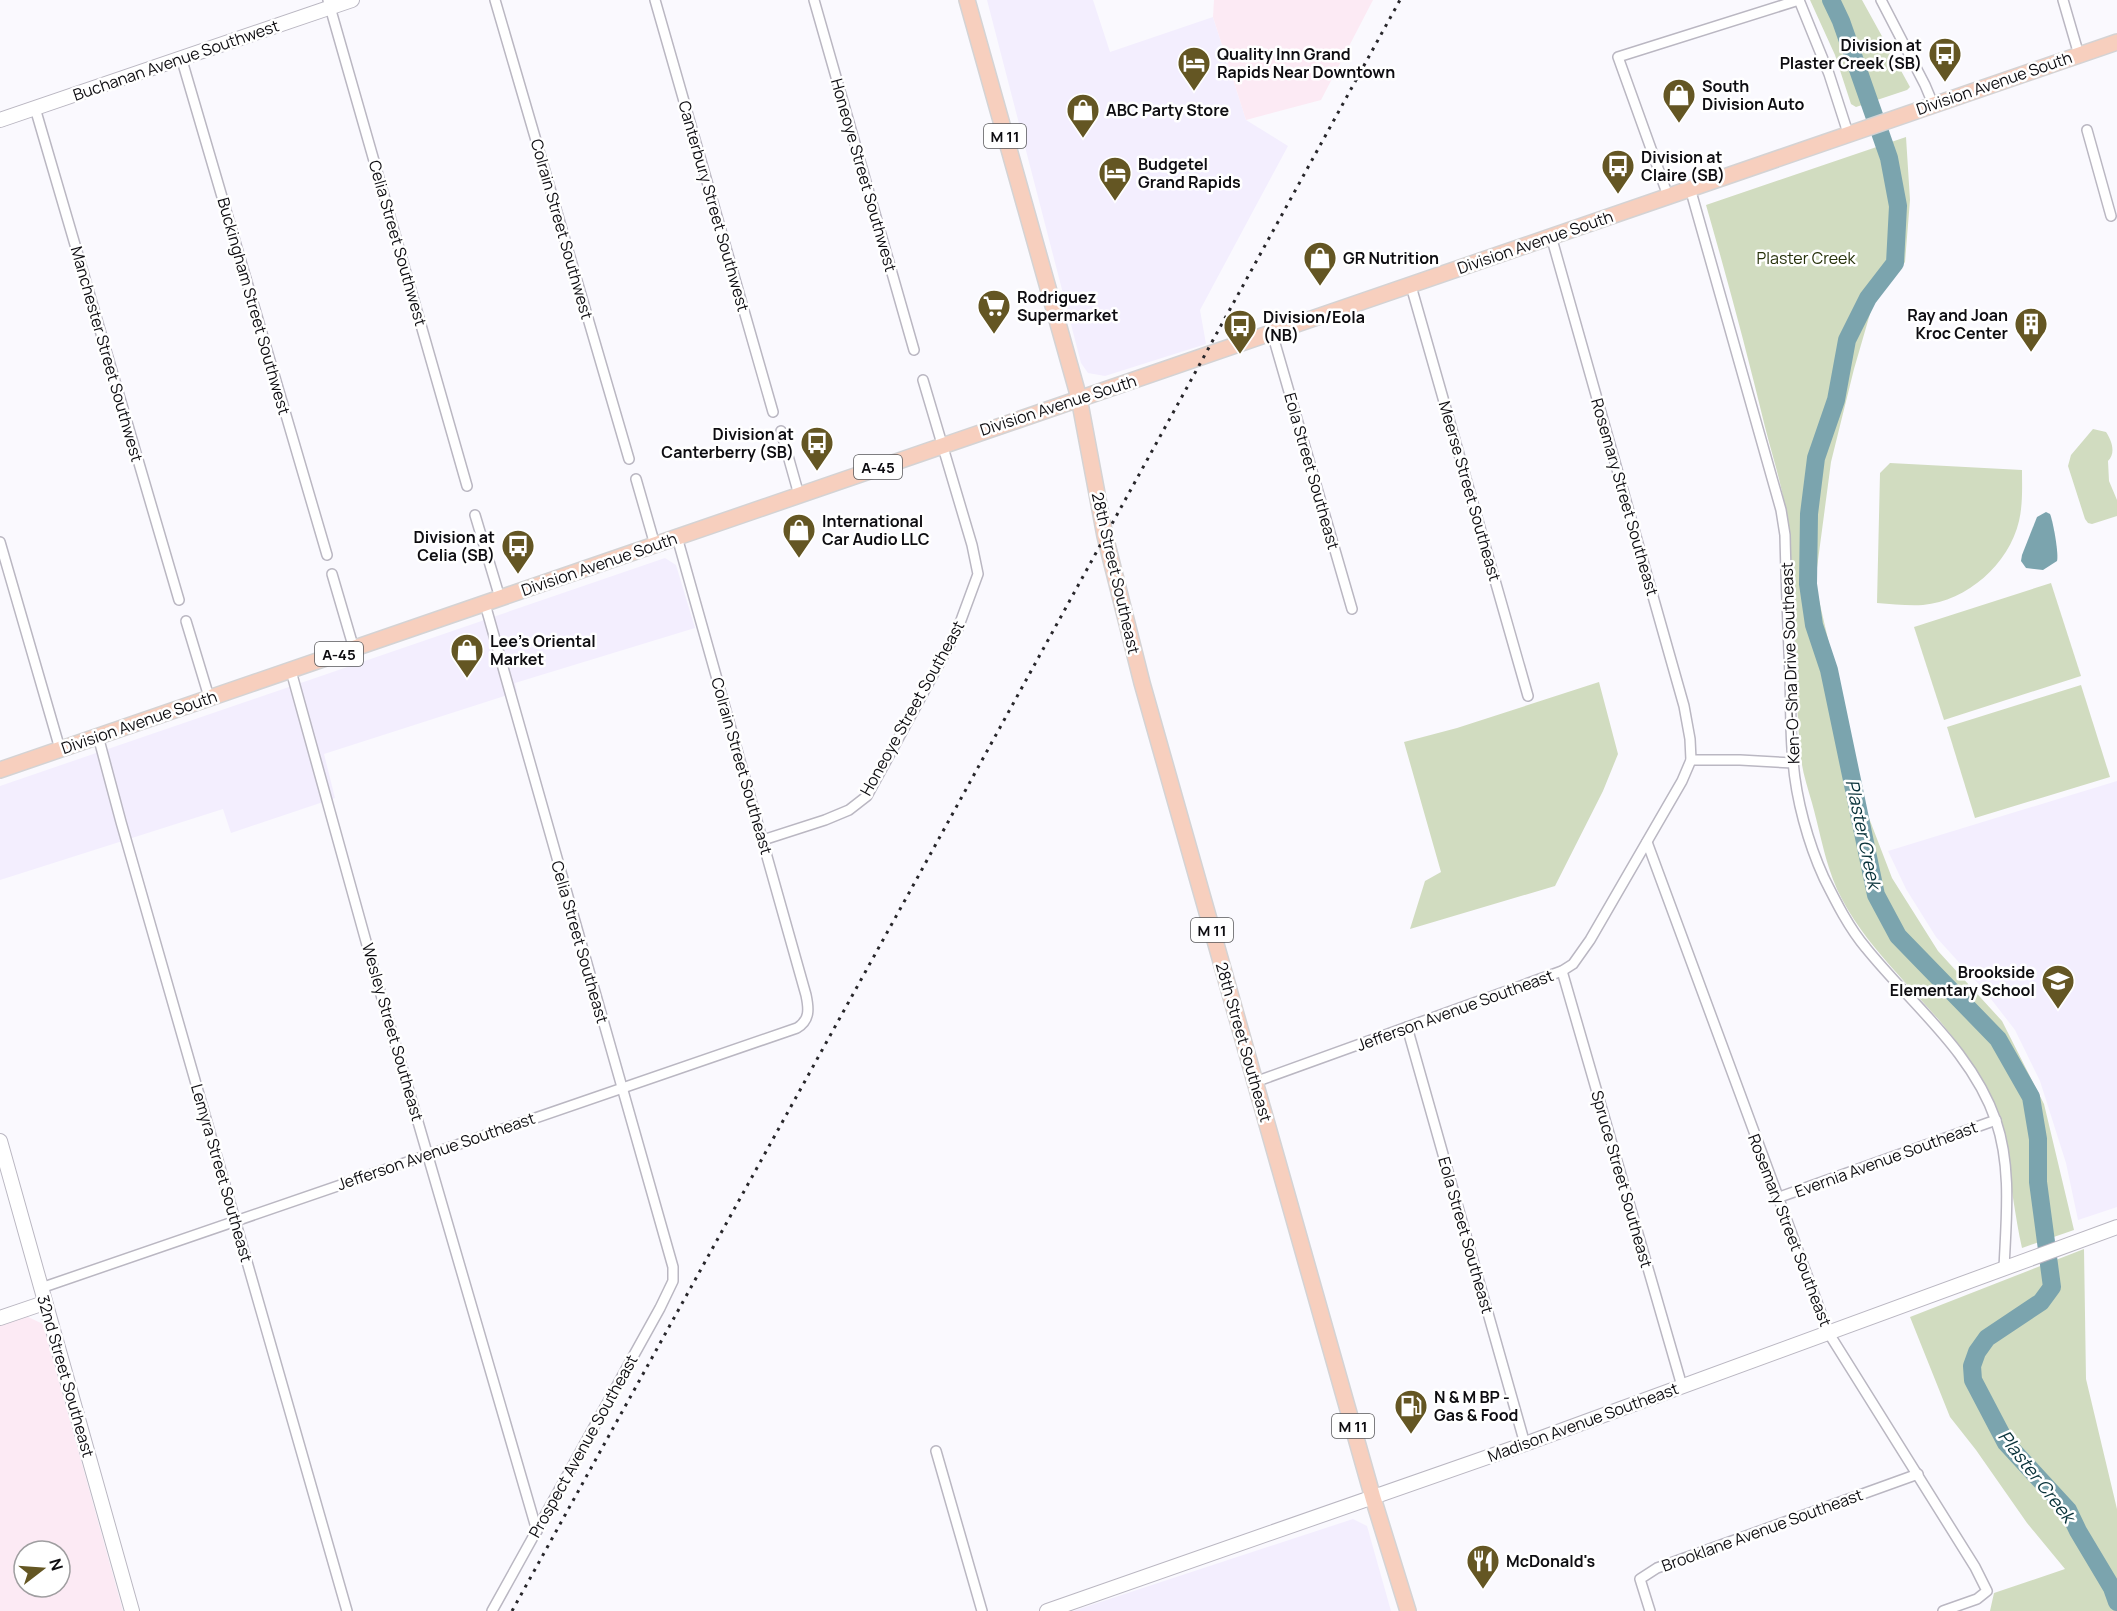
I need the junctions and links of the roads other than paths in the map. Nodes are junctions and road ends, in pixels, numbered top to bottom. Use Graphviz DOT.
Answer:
graph roads {
  1 [pos="352,0"];
  2 [pos="495,0"];
  3 [pos="655,0"];
  4 [pos="814,0"];
  5 [pos="967,0"];
  6 [pos="1799,0"];
  7 [pos="1881,0"];
  8 [pos="2063,0"];
  9 [pos="329,4"];
  10 [pos="2117,42"];
  11 [pos="2079,55"];
  12 [pos="181,57"];
  13 [pos="1933,104"];
  14 [pos="35,108"];
  15 [pos="0,120"];
  16 [pos="1856,130"];
  17 [pos="2087,130"];
  18 [pos="1690,188"];
  19 [pos="1668,196"];
  20 [pos="2111,216"];
  21 [pos="1551,236"];
  22 [pos="1411,286"];
  23 [pos="1272,333"];
  24 [pos="914,350"];
  25 [pos="923,380"];
  26 [pos="1079,398"];
  27 [pos="773,412"];
  28 [pos="781,431"];
  29 [pos="942,445"];
  30 [pos="629,459"];
  31 [pos="636,479"];
  32 [pos="467,486"];
  33 [pos="799,495"];
  34 [pos="475,515"];
  35 [pos="677,537"];
  36 [pos="0,542"];
  37 [pos="654,545"];
  38 [pos="327,555"];
  39 [pos="332,574"];
  40 [pos="500,598"];
  41 [pos="179,600"];
  42 [pos="485,604"];
  43 [pos="1352,609"];
  44 [pos="186,621"];
  45 [pos="354,649"];
  46 [pos="291,671"];
  47 [pos="1528,696"];
  48 [pos="209,697"];
  49 [pos="98,736"];
  50 [pos="60,749"];
  51 [pos="1690,760"];
  52 [pos="1793,763"];
  53 [pos="0,770"];
  54 [pos="763,840"];
  55 [pos="1647,842"];
  56 [pos="1562,971"];
  57 [pos="806,996"];
  58 [pos="1407,1027"];
  59 [pos="1255,1082"];
  60 [pos="622,1088"];
  61 [pos="1996,1120"];
  62 [pos="0,1141"];
  63 [pos="428,1153"];
  64 [pos="1777,1198"];
  65 [pos="236,1220"];
  66 [pos="2117,1227"];
  67 [pos="2004,1269"];
  68 [pos="672,1281"];
  69 [pos="41,1288"];
  70 [pos="45,1303"];
  71 [pos="0,1318"];
  72 [pos="1828,1332"];
  73 [pos="1682,1386"];
  74 [pos="1525,1443"];
  75 [pos="936,1451"];
  76 [pos="1918,1474"];
  77 [pos="1373,1498"];
  78 [pos="537,1531"];
  79 [pos="132,1611"];
  80 [pos="347,1611"];
  81 [pos="492,1611"];
  82 [pos="982,1611"];
  83 [pos="1047,1611"];
  84 [pos="1408,1611"];
  85 [pos="1650,1611"];
  86 [pos="1943,1611"];
  1 -- 9 [label="street, Buchanan Avenue Southwest"];
  2 -- 30 [label="street, Colrain Street Southwest"];
  3 -- 27 [label="street, Canterbury Street Southwest"];
  4 -- 24 [label="street, Honeoye Street Southwest"];
  5 -- 26 [label="main road, M 11"];
  6 -- 16 [label="street"];
  6 -- 19 [label="street"];
  7 -- 13 [label="street"];
  8 -- 11 [label="street"];
  9 -- 12 [label="street, Buchanan Avenue Southwest"];
  9 -- 32 [label="street, Celia Street Southwest"];
  10 -- 11 [label="main road, Division Avenue South"];
  11 -- 13 [label="main road, Division Avenue South"];
  12 -- 14 [label="street, Buchanan Avenue Southwest"];
  12 -- 38 [label="street, Buckingham Street Southwest"];
  13 -- 16 [label="main road, Division Avenue South"];
  14 -- 15 [label="street, Buchanan Avenue Southwest"];
  14 -- 41 [label="street, Manchester Street Southwest"];
  16 -- 18 [label="main road, Division Avenue South"];
  17 -- 20 [label="street"];
  18 -- 19 [label="main road, Division Avenue South"];
  18 -- 52 [label="street, Ken-O-Sha Drive Southeast"];
  19 -- 21 [label="main road, Division Avenue South"];
  21 -- 22 [label="main road, Division Avenue South"];
  21 -- 51 [label="street, Rosemary Street Southeast"];
  22 -- 23 [label="main road, Division Avenue South"];
  22 -- 47 [label="street, Meerse Street Southeast"];
  23 -- 26 [label="main road, Division Avenue South"];
  23 -- 43 [label="street, Eola Street Southeast"];
  25 -- 29 [label="street"];
  26 -- 29 [label="main road, Division Avenue South / A-45"];
  26 -- 59 [label="main road, 28th Street Southeast / M 11"];
  28 -- 33 [label="street"];
  29 -- 33 [label="main road, Division Avenue South / A-45"];
  29 -- 54 [label="street, Honeoye Street Southeast"];
  31 -- 37 [label="street"];
  33 -- 35 [label="main road, Division Avenue South / A-45"];
  34 -- 40 [label="street"];
  35 -- 37 [label="main road, Division Avenue South / A-45"];
  35 -- 54 [label="street, Colrain Street Southeast"];
  36 -- 50 [label="street"];
  37 -- 40 [label="main road, Division Avenue South / A-45"];
  39 -- 45 [label="street"];
  40 -- 42 [label="main road, Division Avenue South / A-45"];
  42 -- 45 [label="main road, Division Avenue South / A-45"];
  42 -- 60 [label="street, Celia Street Southeast"];
  44 -- 48 [label="street"];
  45 -- 46 [label="main road, Division Avenue South / A-45"];
  46 -- 48 [label="main road, Division Avenue South / A-45"];
  46 -- 63 [label="street, Wesley Street Southeast"];
  48 -- 49 [label="main road, Division Avenue South / A-45"];
  49 -- 50 [label="main road, Division Avenue South / A-45"];
  49 -- 65 [label="street, Lemyra Street Southeast"];
  50 -- 53 [label="main road, Division Avenue South / A-45"];
  51 -- 52 [label="street"];
  51 -- 55 [label="street, Jefferson Avenue Southeast"];
  52 -- 61 [label="street, Ken-O-Sha Drive Southeast"];
  54 -- 57 [label="street, Colrain Street Southeast"];
  55 -- 56 [label="street, Jefferson Avenue Southeast"];
  55 -- 64 [label="street, Rosemary Street Southeast"];
  56 -- 58 [label="street, Jefferson Avenue Southeast"];
  56 -- 73 [label="street, Spruce Street Southeast"];
  57 -- 60 [label="street, Jefferson Avenue Southeast"];
  58 -- 59 [label="street, Jefferson Avenue Southeast"];
  58 -- 74 [label="street, Eola Street Southeast"];
  59 -- 77 [label="main road, 28th Street Southeast / M 11"];
  60 -- 63 [label="street, Jefferson Avenue Southeast"];
  60 -- 68 [label="street, Celia Street Southeast"];
  61 -- 64 [label="street, Evernia Avenue Southeast"];
  61 -- 67 [label="street, Ken-O-Sha Drive Southeast"];
  62 -- 69 [label="street, 32nd Street Southeast"];
  63 -- 65 [label="street, Jefferson Avenue Southeast"];
  63 -- 78 [label="street, Wesley Street Southeast"];
  64 -- 72 [label="street, Rosemary Street Southeast"];
  65 -- 69 [label="street, Jefferson Avenue Southeast"];
  65 -- 80 [label="street, Lemyra Street Southeast"];
  66 -- 67 [label="street, Madison Avenue Southeast"];
  67 -- 72 [label="street, Madison Avenue Southeast"];
  68 -- 78 [label="street, Prospect Avenue Southeast"];
  69 -- 70 [label="street, 32nd Street Southeast"];
  70 -- 71 [label="street"];
  70 -- 79 [label="street, 32nd Street Southeast"];
  72 -- 73 [label="street, Madison Avenue Southeast"];
  72 -- 76 [label="street, Rosemary Street Southeast"];
  73 -- 74 [label="street, Madison Avenue Southeast"];
  74 -- 77 [label="street, Madison Avenue Southeast"];
  75 -- 82 [label="street"];
  76 -- 85 [label="street, Brooklane Avenue Southeast"];
  76 -- 86 [label="street, Rosemary Street Southeast"];
  77 -- 83 [label="street, Madison Avenue Southeast"];
  77 -- 84 [label="main road, 28th Street Southeast / M 11"];
  78 -- 81 [label="street, Prospect Avenue Southeast"];
}
